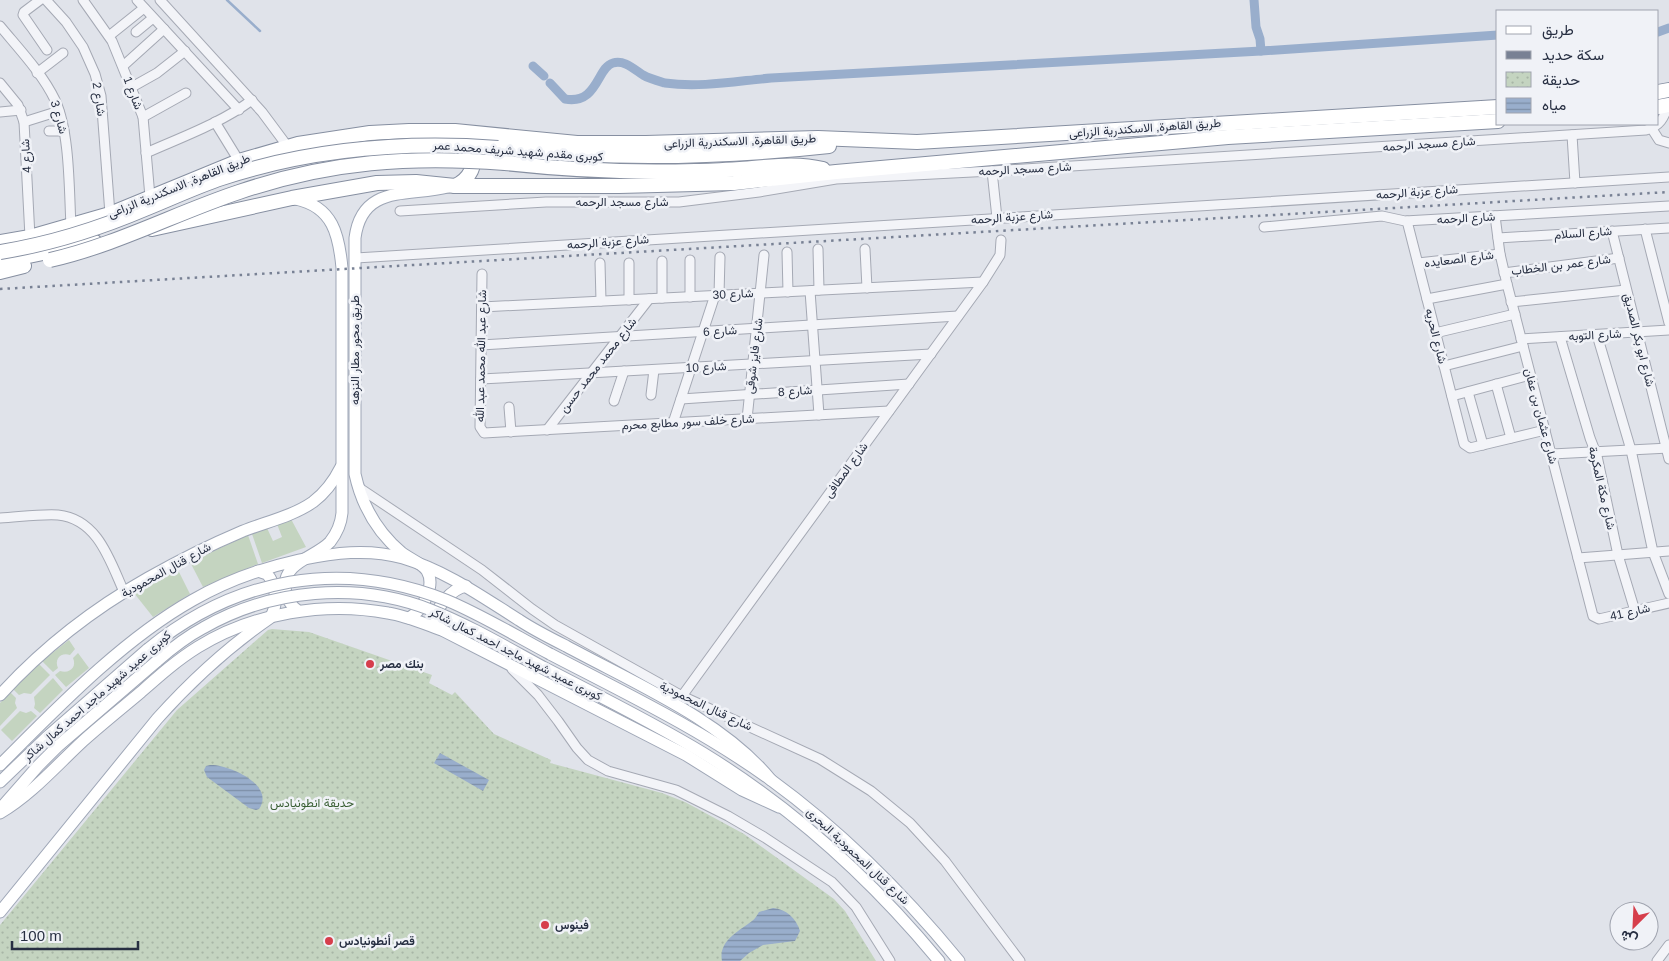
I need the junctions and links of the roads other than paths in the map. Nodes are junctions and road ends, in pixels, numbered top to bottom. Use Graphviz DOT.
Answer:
graph roads {
  1 [pos="40,0"];
  2 [pos="46,0"];
  3 [pos="83,0"];
  4 [pos="136,0"];
  5 [pos="160,0"];
  6 [pos="144,8"];
  7 [pos="153,18"];
  8 [pos="0,26"];
  9 [pos="164,30"];
  10 [pos="136,32"];
  11 [pos="109,36"];
  12 [pos="48,50"];
  13 [pos="185,52"];
  14 [pos="63,53"];
  15 [pos="122,66"];
  16 [pos="37,73"];
  17 [pos="0,83"];
  18 [pos="132,87"];
  19 [pos="186,93"];
  20 [pos="252,100"];
  21 [pos="1665,105"];
  22 [pos="1496,107"];
  23 [pos="21,110"];
  24 [pos="239,110"];
  25 [pos="59,111"];
  26 [pos="0,112"];
  27 [pos="143,117"];
  28 [pos="1496,121"];
  29 [pos="24,122"];
  30 [pos="215,122"];
  31 [pos="1659,122"];
  32 [pos="1656,125"];
  33 [pos="1652,128"];
  34 [pos="49,131"];
  35 [pos="64,131"];
  36 [pos="455,131"];
  37 [pos="1572,135"];
  38 [pos="872,141"];
  39 [pos="1669,143"];
  40 [pos="288,147"];
  41 [pos="146,153"];
  42 [pos="239,161"];
  43 [pos="222,168"];
  44 [pos="992,171"];
  45 [pos="836,172"];
  46 [pos="1669,177"];
  47 [pos="1574,183"];
  48 [pos="455,186"];
  49 [pos="150,197"];
  50 [pos="292,198"];
  51 [pos="1669,206"];
  52 [pos="234,210"];
  53 [pos="400,211"];
  54 [pos="110,214"];
  55 [pos="1495,216"];
  56 [pos="997,218"];
  57 [pos="1407,221"];
  58 [pos="71,226"];
  59 [pos="1264,227"];
  60 [pos="1669,228"];
  61 [pos="1645,229"];
  62 [pos="1612,231"];
  63 [pos="30,237"];
  64 [pos="1498,238"];
  65 [pos="1001,240"];
  66 [pos="0,242"];
  67 [pos="865,248"];
  68 [pos="818,249"];
  69 [pos="0,252"];
  70 [pos="788,252"];
  71 [pos="1500,254"];
  72 [pos="764,255"];
  73 [pos="720,257"];
  74 [pos="356,258"];
  75 [pos="1618,258"];
  76 [pos="690,260"];
  77 [pos="662,261"];
  78 [pos="0,262"];
  79 [pos="600,263"];
  80 [pos="629,263"];
  81 [pos="1418,263"];
  82 [pos="0,272"];
  83 [pos="1504,273"];
  84 [pos="482,274"];
  85 [pos="983,282"];
  86 [pos="1507,284"];
  87 [pos="867,288"];
  88 [pos="814,290"];
  89 [pos="1626,290"];
  90 [pos="788,292"];
  91 [pos="762,293"];
  92 [pos="717,295"];
  93 [pos="690,297"];
  94 [pos="662,298"];
  95 [pos="649,299"];
  96 [pos="629,300"];
  97 [pos="1427,300"];
  98 [pos="601,301"];
  99 [pos="1511,302"];
  100 [pos="482,307"];
  101 [pos="1515,314"];
  102 [pos="958,316"];
  103 [pos="1669,323"];
  104 [pos="812,325"];
  105 [pos="757,328"];
  106 [pos="1669,330"];
  107 [pos="704,332"];
  108 [pos="1637,332"];
  109 [pos="1435,333"];
  110 [pos="1597,335"];
  111 [pos="620,337"];
  112 [pos="1560,337"];
  113 [pos="1522,343"];
  114 [pos="481,345"];
  115 [pos="931,354"];
  116 [pos="815,360"];
  117 [pos="753,364"];
  118 [pos="1444,366"];
  119 [pos="692,368"];
  120 [pos="654,370"];
  121 [pos="624,372"];
  122 [pos="591,373"];
  123 [pos="1530,375"];
  124 [pos="481,379"];
  125 [pos="909,384"];
  126 [pos="1496,384"];
  127 [pos="817,390"];
  128 [pos="1468,392"];
  129 [pos="750,394"];
  130 [pos="651,395"];
  131 [pos="1452,396"];
  132 [pos="681,399"];
  133 [pos="614,401"];
  134 [pos="510,407"];
  135 [pos="889,411"];
  136 [pos="819,415"];
  137 [pos="747,419"];
  138 [pos="674,423"];
  139 [pos="547,430"];
  140 [pos="1545,430"];
  141 [pos="511,432"];
  142 [pos="486,434"];
  143 [pos="1511,438"];
  144 [pos="1482,445"];
  145 [pos="1668,448"];
  146 [pos="1631,450"];
  147 [pos="1596,452"];
  148 [pos="1552,454"];
  149 [pos="1669,460"];
  150 [pos="342,465"];
  151 [pos="358,487"];
  152 [pos="0,518"];
  153 [pos="1669,551"];
  154 [pos="1654,552"];
  155 [pos="1618,555"];
  156 [pos="1578,558"];
  157 [pos="302,560"];
  158 [pos="418,563"];
  159 [pos="258,571"];
  160 [pos="466,586"];
  161 [pos="124,592"];
  162 [pos="1669,594"];
  163 [pos="1669,603"];
  164 [pos="298,611"];
  165 [pos="1635,611"];
  166 [pos="1592,614"];
  167 [pos="270,618"];
  168 [pos="409,618"];
  169 [pos="442,630"];
  170 [pos="502,660"];
  171 [pos="0,696"];
  172 [pos="682,696"];
  173 [pos="5,757"];
  174 [pos="0,766"];
  175 [pos="771,780"];
  176 [pos="0,782"];
  177 [pos="779,807"];
  178 [pos="0,811"];
  179 [pos="0,912"];
  180 [pos="1669,945"];
  181 [pos="890,961"];
  182 [pos="939,961"];
  183 [pos="959,961"];
  184 [pos="1020,961"];
  185 [pos="1657,961"];
  1 -- 12 [label="street"];
  2 -- 54 [label="street, شارع 2"];
  3 -- 11 [label="street, شارع 1"];
  4 -- 6 [label="street"];
  5 -- 20 [label="street"];
  6 -- 7 [label="street"];
  6 -- 11 [label="street"];
  7 -- 9 [label="street"];
  7 -- 10 [label="street"];
  8 -- 16 [label="street, شارع 3"];
  9 -- 13 [label="street"];
  9 -- 15 [label="street"];
  11 -- 15 [label="street, شارع 1"];
  13 -- 18 [label="street"];
  13 -- 24 [label="street"];
  14 -- 16 [label="street"];
  15 -- 18 [label="street, شارع 1"];
  16 -- 25 [label="street, شارع 3"];
  17 -- 23 [label="street, شارع 4"];
  18 -- 27 [label="street, شارع 1"];
  19 -- 27 [label="street"];
  20 -- 24 [label="street"];
  20 -- 40 [label="street"];
  21 -- 31 [label="street"];
  22 -- 38 [label="highway, طريق القاهرة, الاسكندرية الزراعى"];
  23 -- 26 [label="street"];
  23 -- 29 [label="street, شارع 4"];
  24 -- 30 [label="street"];
  25 -- 29 [label="street"];
  25 -- 35 [label="street, شارع 3"];
  27 -- 41 [label="street, شارع 1"];
  28 -- 45 [label="highway, طريق القاهرة, الاسكندرية الزراعى"];
  29 -- 63 [label="street, شارع 4"];
  30 -- 41 [label="street"];
  30 -- 42 [label="street"];
  32 -- 33 [label="street"];
  33 -- 37 [label="street, شارع مسجد الرحمه"];
  33 -- 39 [label="street"];
  34 -- 35 [label="street"];
  35 -- 58 [label="street, شارع 3"];
  36 -- 38 [label="highway, طريق القاهرة, الاسكندرية الزراعى"];
  36 -- 40 [label="highway, طريق القاهرة, الاسكندرية الزراعى"];
  36 -- 48 [label="highway"];
  37 -- 44 [label="street, شارع مسجد الرحمه"];
  37 -- 47 [label="street"];
  38 -- 69 [label="highway, كوبرى مقدم شهيد شريف محمد عمر, bridge"];
  40 -- 42 [label="highway, طريق القاهرة, الاسكندرية الزراعى"];
  41 -- 49 [label="street, شارع 1"];
  42 -- 43 [label="highway, طريق القاهرة, الاسكندرية الزراعى"];
  43 -- 49 [label="highway, طريق القاهرة, الاسكندرية الزراعى"];
  43 -- 52 [label="highway"];
  44 -- 53 [label="street, شارع مسجد الرحمه"];
  44 -- 56 [label="street"];
  45 -- 48 [label="highway, طريق القاهرة, الاسكندرية الزراعى"];
  45 -- 82 [label="highway, كوبرى مقدم شهيد شريف محمد عمر, bridge"];
  46 -- 47 [label="street, شارع عزبة الرحمه"];
  47 -- 56 [label="street, شارع عزبة الرحمه"];
  48 -- 50 [label="highway, طريق القاهرة, الاسكندرية الزراعى"];
  48 -- 74 [label="main road, طريق محور مطار النزهه"];
  49 -- 54 [label="highway, طريق القاهرة, الاسكندرية الزراعى"];
  50 -- 52 [label="highway, طريق القاهرة, الاسكندرية الزراعى"];
  50 -- 150 [label="main road, طريق محور مطار النزهه"];
  51 -- 55 [label="street, شارع الرحمه"];
  52 -- 78 [label="highway, طريق القاهرة, الاسكندرية الزراعى"];
  54 -- 58 [label="highway, طريق القاهرة, الاسكندرية الزراعى"];
  55 -- 57 [label="street, شارع الرحمه"];
  55 -- 64 [label="street, شارع عثمان بن عفان"];
  56 -- 74 [label="street, شارع عزبة الرحمه"];
  57 -- 59 [label="street, شارع الرحمه"];
  57 -- 81 [label="street, شارع الحريه"];
  58 -- 63 [label="highway, طريق القاهرة, الاسكندرية الزراعى"];
  60 -- 61 [label="street, شارع السلام"];
  61 -- 62 [label="street, شارع السلام"];
  61 -- 103 [label="street"];
  62 -- 64 [label="street, شارع السلام"];
  62 -- 75 [label="street, شارع ابو بكر الصديق"];
  63 -- 66 [label="highway, طريق القاهرة, الاسكندرية الزراعى"];
  64 -- 71 [label="street, شارع عثمان بن عفان"];
  65 -- 85 [label="street, شارع المطافى"];
  67 -- 87 [label="street"];
  68 -- 88 [label="street"];
  70 -- 90 [label="street"];
  71 -- 81 [label="street, شارع الصعايده"];
  71 -- 83 [label="street, شارع عثمان بن عفان"];
  72 -- 91 [label="street, شارع فايز شوقى"];
  73 -- 92 [label="street"];
  74 -- 151 [label="main road, طريق محور مطار النزهه"];
  75 -- 83 [label="street, شارع عمر بن الخطاب"];
  75 -- 89 [label="street, شارع ابو بكر الصديق"];
  76 -- 93 [label="street"];
  77 -- 94 [label="street"];
  79 -- 98 [label="street"];
  80 -- 96 [label="street"];
  81 -- 97 [label="street, شارع الحريه"];
  83 -- 86 [label="street, شارع عثمان بن عفان"];
  84 -- 100 [label="street, شارع عبد الله محمد عبد الله"];
  85 -- 87 [label="street, شارع 30"];
  85 -- 102 [label="street, شارع المطافى"];
  86 -- 97 [label="street"];
  86 -- 99 [label="street, شارع عثمان بن عفان"];
  87 -- 88 [label="street, شارع 30"];
  88 -- 90 [label="street, شارع 30"];
  88 -- 104 [label="street"];
  89 -- 99 [label="street"];
  89 -- 108 [label="street, شارع ابو بكر الصديق"];
  90 -- 91 [label="street, شارع 30"];
  91 -- 92 [label="street, شارع 30"];
  91 -- 105 [label="street, شارع فايز شوقى"];
  92 -- 93 [label="street, شارع 30"];
  92 -- 107 [label="street"];
  93 -- 94 [label="street, شارع 30"];
  94 -- 95 [label="street, شارع 30"];
  95 -- 96 [label="street, شارع 30"];
  95 -- 111 [label="street, شارع محمد محمد حسن"];
  96 -- 98 [label="street, شارع 30"];
  97 -- 109 [label="street, شارع الحريه"];
  98 -- 100 [label="street, شارع 30"];
  99 -- 101 [label="street, شارع عثمان بن عفان"];
  100 -- 114 [label="street, شارع عبد الله محمد عبد الله"];
  101 -- 109 [label="street"];
  101 -- 113 [label="street, شارع عثمان بن عفان"];
  102 -- 104 [label="street, شارع 6"];
  102 -- 115 [label="street, شارع المطافى"];
  104 -- 105 [label="street, شارع 6"];
  104 -- 116 [label="street"];
  105 -- 107 [label="street, شارع 6"];
  105 -- 117 [label="street, شارع فايز شوقى"];
  106 -- 108 [label="street, شارع التوبه"];
  107 -- 111 [label="street, شارع 6"];
  107 -- 119 [label="street"];
  108 -- 110 [label="street, شارع التوبه"];
  108 -- 145 [label="street, شارع ابو بكر الصديق"];
  109 -- 118 [label="street, شارع الحريه"];
  110 -- 112 [label="street, شارع التوبه"];
  110 -- 146 [label="street"];
  111 -- 114 [label="street, شارع 6"];
  111 -- 122 [label="street, شارع محمد محمد حسن"];
  112 -- 113 [label="street, شارع التوبه"];
  112 -- 147 [label="street, شارع مكة المكرمة"];
  113 -- 118 [label="street, شارع التوبه"];
  113 -- 123 [label="street, شارع عثمان بن عفان"];
  114 -- 124 [label="street, شارع عبد الله محمد عبد الله"];
  115 -- 116 [label="street, شارع 10"];
  115 -- 125 [label="street, شارع المطافى"];
  116 -- 117 [label="street, شارع 10"];
  116 -- 127 [label="street"];
  117 -- 119 [label="street, شارع 10"];
  117 -- 129 [label="street, شارع فايز شوقى"];
  118 -- 131 [label="street, شارع الحريه"];
  119 -- 120 [label="street, شارع 10"];
  119 -- 132 [label="street"];
  120 -- 121 [label="street, شارع 10"];
  120 -- 130 [label="street"];
  121 -- 122 [label="street, شارع 10"];
  121 -- 133 [label="street"];
  122 -- 124 [label="street, شارع 10"];
  122 -- 139 [label="street, شارع محمد محمد حسن"];
  123 -- 126 [label="street"];
  123 -- 140 [label="street, شارع عثمان بن عفان"];
  124 -- 142 [label="street, شارع عبد الله محمد عبد الله"];
  125 -- 127 [label="street, شارع 8"];
  125 -- 135 [label="street, شارع المطافى"];
  126 -- 128 [label="street"];
  126 -- 143 [label="street"];
  127 -- 129 [label="street, شارع 8"];
  127 -- 136 [label="street"];
  128 -- 131 [label="street"];
  128 -- 144 [label="street"];
  129 -- 132 [label="street, شارع 8"];
  129 -- 137 [label="street, شارع فايز شوقى"];
  131 -- 144 [label="street, شارع الحريه"];
  132 -- 138 [label="street"];
  134 -- 141 [label="street"];
  135 -- 136 [label="street, شارع خلف سور مطابع محرم"];
  135 -- 172 [label="street, شارع المطافى"];
  136 -- 137 [label="street, شارع خلف سور مطابع محرم"];
  137 -- 138 [label="street, شارع خلف سور مطابع محرم"];
  138 -- 139 [label="street, شارع خلف سور مطابع محرم"];
  139 -- 141 [label="street, شارع خلف سور مطابع محرم"];
  140 -- 143 [label="street"];
  140 -- 148 [label="street, شارع عثمان بن عفان"];
  141 -- 142 [label="street, شارع خلف سور مطابع محرم"];
  143 -- 144 [label="street"];
  145 -- 146 [label="street"];
  145 -- 149 [label="street, شارع ابو بكر الصديق"];
  146 -- 147 [label="street"];
  146 -- 154 [label="street"];
  147 -- 148 [label="street"];
  147 -- 155 [label="street, شارع مكة المكرمة"];
  148 -- 156 [label="street, شارع عثمان بن عفان"];
  150 -- 157 [label="main road, طريق محور مطار النزهه"];
  150 -- 161 [label="main road, شارع قنال المحمودية"];
  151 -- 158 [label="main road, طريق محور مطار النزهه"];
  151 -- 172 [label="street, شارع قنال المحمودية"];
  152 -- 161 [label="street"];
  153 -- 154 [label="street"];
  154 -- 155 [label="street"];
  154 -- 162 [label="street"];
  155 -- 156 [label="street"];
  155 -- 165 [label="street, شارع مكة المكرمة"];
  156 -- 166 [label="street, شارع عثمان بن عفان"];
  157 -- 158 [label="main road"];
  157 -- 159 [label="main road"];
  157 -- 164 [label="main road"];
  158 -- 160 [label="main road"];
  158 -- 168 [label="main road"];
  159 -- 167 [label="main road"];
  159 -- 173 [label="main road"];
  160 -- 169 [label="main road"];
  160 -- 175 [label="main road"];
  161 -- 171 [label="main road, شارع قنال المحمودية"];
  163 -- 165 [label="street, شارع 41"];
  164 -- 167 [label="main road"];
  164 -- 168 [label="main road"];
  165 -- 166 [label="street, شارع 41"];
  167 -- 178 [label="main road"];
  167 -- 179 [label="main road"];
  168 -- 169 [label="main road"];
  169 -- 170 [label="main road"];
  170 -- 177 [label="main road"];
  170 -- 181 [label="street"];
  172 -- 184 [label="street, شارع قنال المحمودية"];
  173 -- 174 [label="main road"];
  175 -- 176 [label="main road, كوبرى عميد شهيد ماجد احمد كمال شاكر, bridge"];
  175 -- 183 [label="main road, شارع قنال المحمودية البحرى"];
  177 -- 178 [label="main road, كوبرى عميد شهيد ماجد احمد كمال شاكر, bridge"];
  177 -- 182 [label="main road, شارع قنال المحمودية البحرى"];
  180 -- 185 [label="street"];
}
